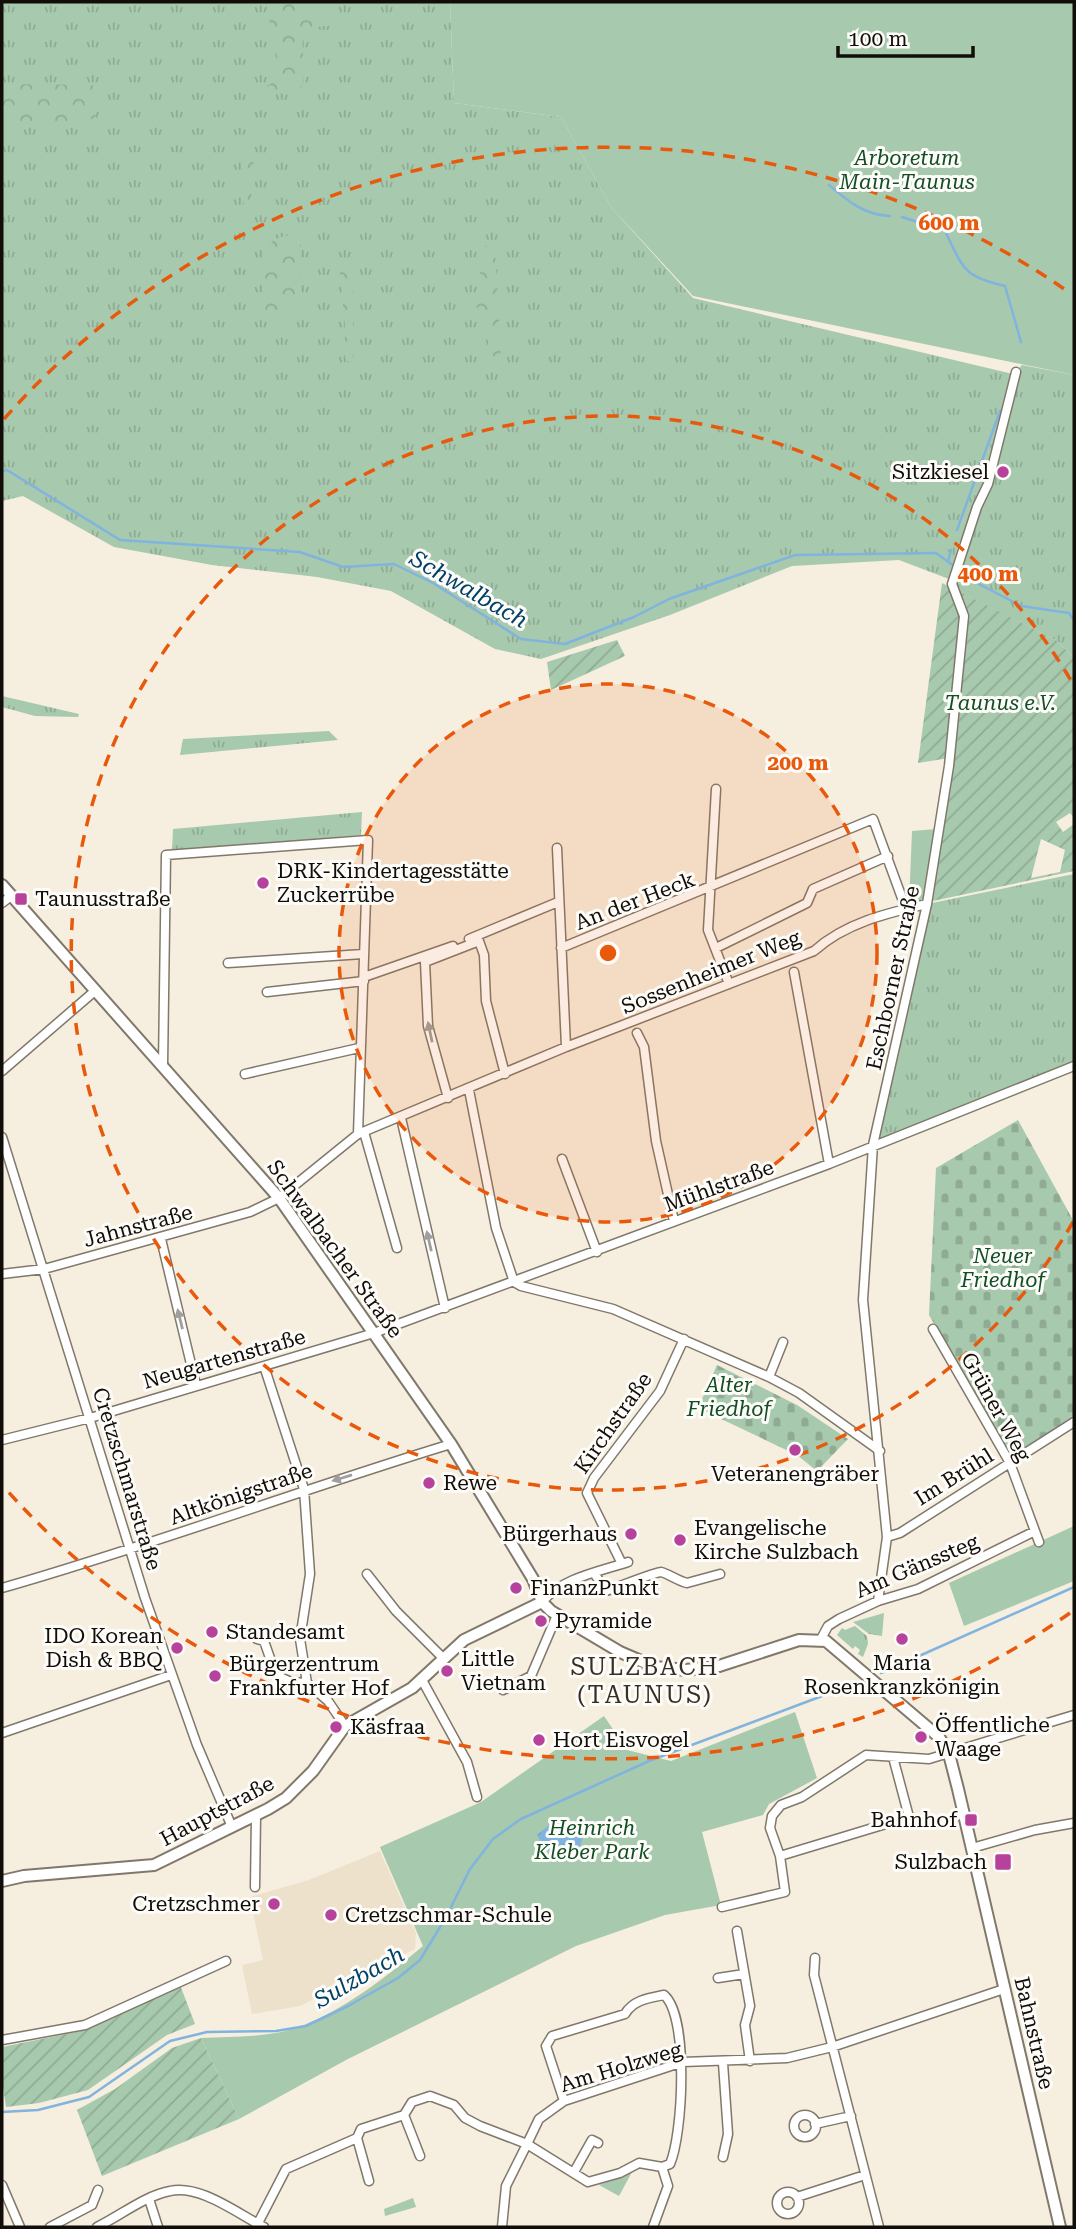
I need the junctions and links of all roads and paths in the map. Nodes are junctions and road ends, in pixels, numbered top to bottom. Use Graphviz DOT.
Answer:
graph roads {
  1 [pos="1016,372"];
  2 [pos="716,789"];
  3 [pos="557,848"];
  4 [pos="888,856"];
  5 [pos="2,885"];
  6 [pos="709,889"];
  7 [pos="6,900"];
  8 [pos="558,902"];
  9 [pos="927,904"];
  10 [pos="906,909"];
  11 [pos="561,948"];
  12 [pos="716,948"];
  13 [pos="363,954"];
  14 [pos="228,963"];
  15 [pos="794,972"];
  16 [pos="364,979"];
  17 [pos="729,984"];
  18 [pos="96,990"];
  19 [pos="267,992"];
  20 [pos="637,1033"];
  21 [pos="565,1047"];
  22 [pos="359,1048"];
  23 [pos="163,1065"];
  24 [pos="1074,1066"];
  25 [pos="2,1071"];
  26 [pos="245,1074"];
  27 [pos="505,1074"];
  28 [pos="469,1090"];
  29 [pos="448,1098"];
  30 [pos="401,1118"];
  31 [pos="361,1133"];
  32 [pos="2,1137"];
  33 [pos="873,1144"];
  34 [pos="562,1159"];
  35 [pos="830,1164"];
  36 [pos="279,1198"];
  37 [pos="674,1221"];
  38 [pos="161,1239"];
  39 [pos="397,1248"];
  40 [pos="597,1252"];
  41 [pos="44,1269"];
  42 [pos="2,1274"];
  43 [pos="514,1282"];
  44 [pos="445,1308"];
  45 [pos="933,1329"];
  46 [pos="374,1333"];
  47 [pos="684,1339"];
  48 [pos="783,1342"];
  49 [pos="264,1366"];
  50 [pos="769,1377"];
  51 [pos="196,1385"];
  52 [pos="90,1418"];
  53 [pos="1074,1422"];
  54 [pos="2,1440"];
  55 [pos="451,1444"];
  56 [pos="880,1451"];
  57 [pos="1010,1463"];
  58 [pos="304,1489"];
  59 [pos="1033,1532"];
  60 [pos="887,1537"];
  61 [pos="1038,1542"];
  62 [pos="130,1550"];
  63 [pos="594,1573"];
  64 [pos="367,1574"];
  65 [pos="720,1574"];
  66 [pos="2,1588"];
  67 [pos="877,1601"];
  68 [pos="542,1602"];
  69 [pos="557,1615"];
  70 [pos="257,1639"];
  71 [pos="821,1639"];
  72 [pos="443,1658"];
  73 [pos="171,1675"];
  74 [pos="422,1680"];
  75 [pos="307,1683"];
  76 [pos="503,1690"];
  77 [pos="1074,1715"];
  78 [pos="345,1726"];
  79 [pos="2,1733"];
  80 [pos="949,1754"];
  81 [pos="893,1757"];
  82 [pos="477,1797"];
  83 [pos="256,1815"];
  84 [pos="1074,1823"];
  85 [pos="232,1827"];
  86 [pos="972,1848"];
  87 [pos="780,1856"];
  88 [pos="2,1881"];
  89 [pos="255,1887"];
  90 [pos="722,1907"];
  91 [pos="737,1931"];
  92 [pos="815,1958"];
  93 [pos="226,1961"];
  94 [pos="744,1974"];
  95 [pos="718,1978"];
  96 [pos="1004,1989"];
  97 [pos="2,2040"];
  98 [pos="832,2047"];
  99 [pos="750,2061"];
  100 [pos="683,2062"];
  101 [pos="723,2063"];
  102 [pos="564,2101"];
  103 [pos="404,2115"];
  104 [pos="851,2116"];
  105 [pos="816,2124"];
  106 [pos="357,2138"];
  107 [pos="598,2143"];
  108 [pos="527,2144"];
  109 [pos="421,2157"];
  110 [pos="723,2157"];
  111 [pos="662,2168"];
  112 [pos="574,2172"];
  113 [pos="865,2175"];
  114 [pos="369,2181"];
  115 [pos="2,2185"];
  116 [pos="98,2190"];
  117 [pos="797,2197"];
  118 [pos="4,2199"];
  119 [pos="149,2199"];
  120 [pos="102,2226"];
  121 [pos="260,2226"];
  122 [pos="20,2227"];
  123 [pos="50,2227"];
  124 [pos="158,2227"];
  125 [pos="502,2227"];
  126 [pos="653,2227"];
  127 [pos="879,2227"];
  128 [pos="1060,2227"];
  1 -- 9 [label="street, Eschborner Straße"];
  2 -- 6 [label="street"];
  3 -- 8 [label="street"];
  4 -- 6 [label="street"];
  4 -- 10 [label="street"];
  4 -- 12 [label="street"];
  5 -- 7 [label="street, Schwalbacher Straße"];
  6 -- 11 [label="street, An der Heck"];
  6 -- 12 [label="street, An der Heck"];
  7 -- 18 [label="street, Schwalbacher Straße"];
  8 -- 11 [label="street"];
  8 -- 16 [label="street"];
  9 -- 10 [label="street, Sossenheimer Weg"];
  9 -- 33 [label="street, Eschborner Straße"];
  10 -- 17 [label="street, Sossenheimer Weg"];
  11 -- 21 [label="street"];
  12 -- 17 [label="street, An der Heck"];
  13 -- 14 [label="street"];
  13 -- 16 [label="street"];
  13 -- 23 [label="street"];
  15 -- 35 [label="street"];
  16 -- 19 [label="street"];
  16 -- 22 [label="street"];
  17 -- 21 [label="street, Sossenheimer Weg"];
  18 -- 23 [label="street, Schwalbacher Straße"];
  18 -- 25 [label="street"];
  20 -- 37 [label="street"];
  21 -- 27 [label="street, Sossenheimer Weg"];
  22 -- 26 [label="street"];
  22 -- 31 [label="street"];
  23 -- 36 [label="street, Schwalbacher Straße"];
  24 -- 33 [label="street, Mühlstraße"];
  27 -- 28 [label="street, Sossenheimer Weg"];
  29 -- 27 [label="street, one-way"];
  28 -- 29 [label="street, Sossenheimer Weg"];
  28 -- 43 [label="street"];
  29 -- 30 [label="street, Sossenheimer Weg"];
  30 -- 31 [label="street, Sossenheimer Weg"];
  44 -- 30 [label="street, one-way"];
  31 -- 36 [label="street, Sossenheimer Weg"];
  31 -- 39 [label="street"];
  32 -- 41 [label="street, Cretzschmarstraße"];
  33 -- 35 [label="street, Mühlstraße"];
  33 -- 56 [label="street, Eschborner Straße"];
  34 -- 40 [label="street"];
  35 -- 37 [label="street, Mühlstraße"];
  36 -- 38 [label="street, Jahnstraße"];
  36 -- 46 [label="street, Schwalbacher Straße"];
  37 -- 40 [label="street, Mühlstraße"];
  38 -- 41 [label="street, Jahnstraße"];
  51 -- 38 [label="street, one-way"];
  40 -- 43 [label="street, Mühlstraße"];
  41 -- 42 [label="street, Jahnstraße"];
  41 -- 52 [label="street, Cretzschmarstraße"];
  43 -- 44 [label="street, Mühlstraße"];
  43 -- 47 [label="street"];
  44 -- 46 [label="street, Mühlstraße"];
  45 -- 57 [label="street, Grüner Weg"];
  46 -- 49 [label="street, Neugartenstraße"];
  46 -- 55 [label="street, Schwalbacher Straße"];
  47 -- 50 [label="street"];
  47 -- 63 [label="street, Kirchstraße"];
  48 -- 50 [label="street"];
  49 -- 51 [label="street, Neugartenstraße"];
  49 -- 58 [label="street"];
  50 -- 56 [label="street"];
  51 -- 52 [label="street, Neugartenstraße"];
  52 -- 54 [label="street, Neugartenstraße"];
  52 -- 62 [label="street, Cretzschmarstraße"];
  53 -- 57 [label="street, Im Brühl"];
  55 -- 58 [label="street, Altkönigstraße, one-way"];
  55 -- 68 [label="street, Schwalbacher Straße"];
  56 -- 60 [label="street, Eschborner Straße"];
  57 -- 59 [label="street, Grüner Weg"];
  57 -- 60 [label="street, Im Brühl"];
  58 -- 62 [label="street, Altkönigstraße"];
  58 -- 75 [label="street"];
  59 -- 61 [label="street, Grüner Weg"];
  59 -- 67 [label="street, Am Gänssteg"];
  60 -- 67 [label="street, Eschborner Straße"];
  62 -- 66 [label="street, Altkönigstraße"];
  62 -- 73 [label="street, Cretzschmarstraße"];
  63 -- 65 [label="street"];
  63 -- 68 [label="street"];
  64 -- 72 [label="street"];
  67 -- 71 [label="street, Am Gänssteg"];
  68 -- 69 [label="street"];
  68 -- 72 [label="street, Hauptstraße"];
  69 -- 71 [label="street"];
  69 -- 76 [label="street"];
  70 -- 75 [label="street"];
  71 -- 80 [label="street, Bahnstraße"];
  72 -- 74 [label="street, Hauptstraße"];
  73 -- 79 [label="street"];
  73 -- 85 [label="street, Cretzschmarstraße"];
  74 -- 78 [label="street, Hauptstraße"];
  74 -- 82 [label="street"];
  75 -- 78 [label="street"];
  77 -- 80 [label="street"];
  78 -- 83 [label="street, Hauptstraße"];
  80 -- 81 [label="street"];
  80 -- 86 [label="street, Bahnstraße"];
  81 -- 87 [label="street"];
  81 -- 87 [label="street"];
  83 -- 85 [label="street, Hauptstraße"];
  83 -- 89 [label="street"];
  84 -- 86 [label="street"];
  85 -- 88 [label="street, Hauptstraße"];
  86 -- 96 [label="street, Bahnstraße"];
  87 -- 90 [label="street"];
  91 -- 94 [label="street"];
  92 -- 98 [label="street"];
  93 -- 97 [label="street"];
  94 -- 95 [label="street"];
  94 -- 99 [label="street"];
  96 -- 98 [label="street, Am Holzweg"];
  96 -- 128 [label="street, Bahnstraße"];
  98 -- 99 [label="street, Am Holzweg"];
  98 -- 104 [label="street"];
  99 -- 101 [label="street, Am Holzweg"];
  100 -- 101 [label="street, Am Holzweg"];
  100 -- 102 [label="street, Am Holzweg"];
  100 -- 102 [label="street"];
  100 -- 111 [label="street"];
  101 -- 110 [label="street"];
  102 -- 108 [label="street, Am Holzweg"];
  103 -- 106 [label="street"];
  103 -- 108 [label="street"];
  103 -- 109 [label="street"];
  104 -- 105 [label="street"];
  104 -- 113 [label="street"];
  106 -- 114 [label="street"];
  106 -- 121 [label="street"];
  107 -- 112 [label="street"];
  108 -- 112 [label="street"];
  108 -- 125 [label="street, Am Holzweg"];
  111 -- 112 [label="street"];
  111 -- 126 [label="street"];
  113 -- 117 [label="street"];
  113 -- 127 [label="street"];
  115 -- 118 [label="street"];
  116 -- 123 [label="street"];
  118 -- 122 [label="street"];
  119 -- 120 [label="street"];
  119 -- 121 [label="street"];
  119 -- 124 [label="street"];
}
